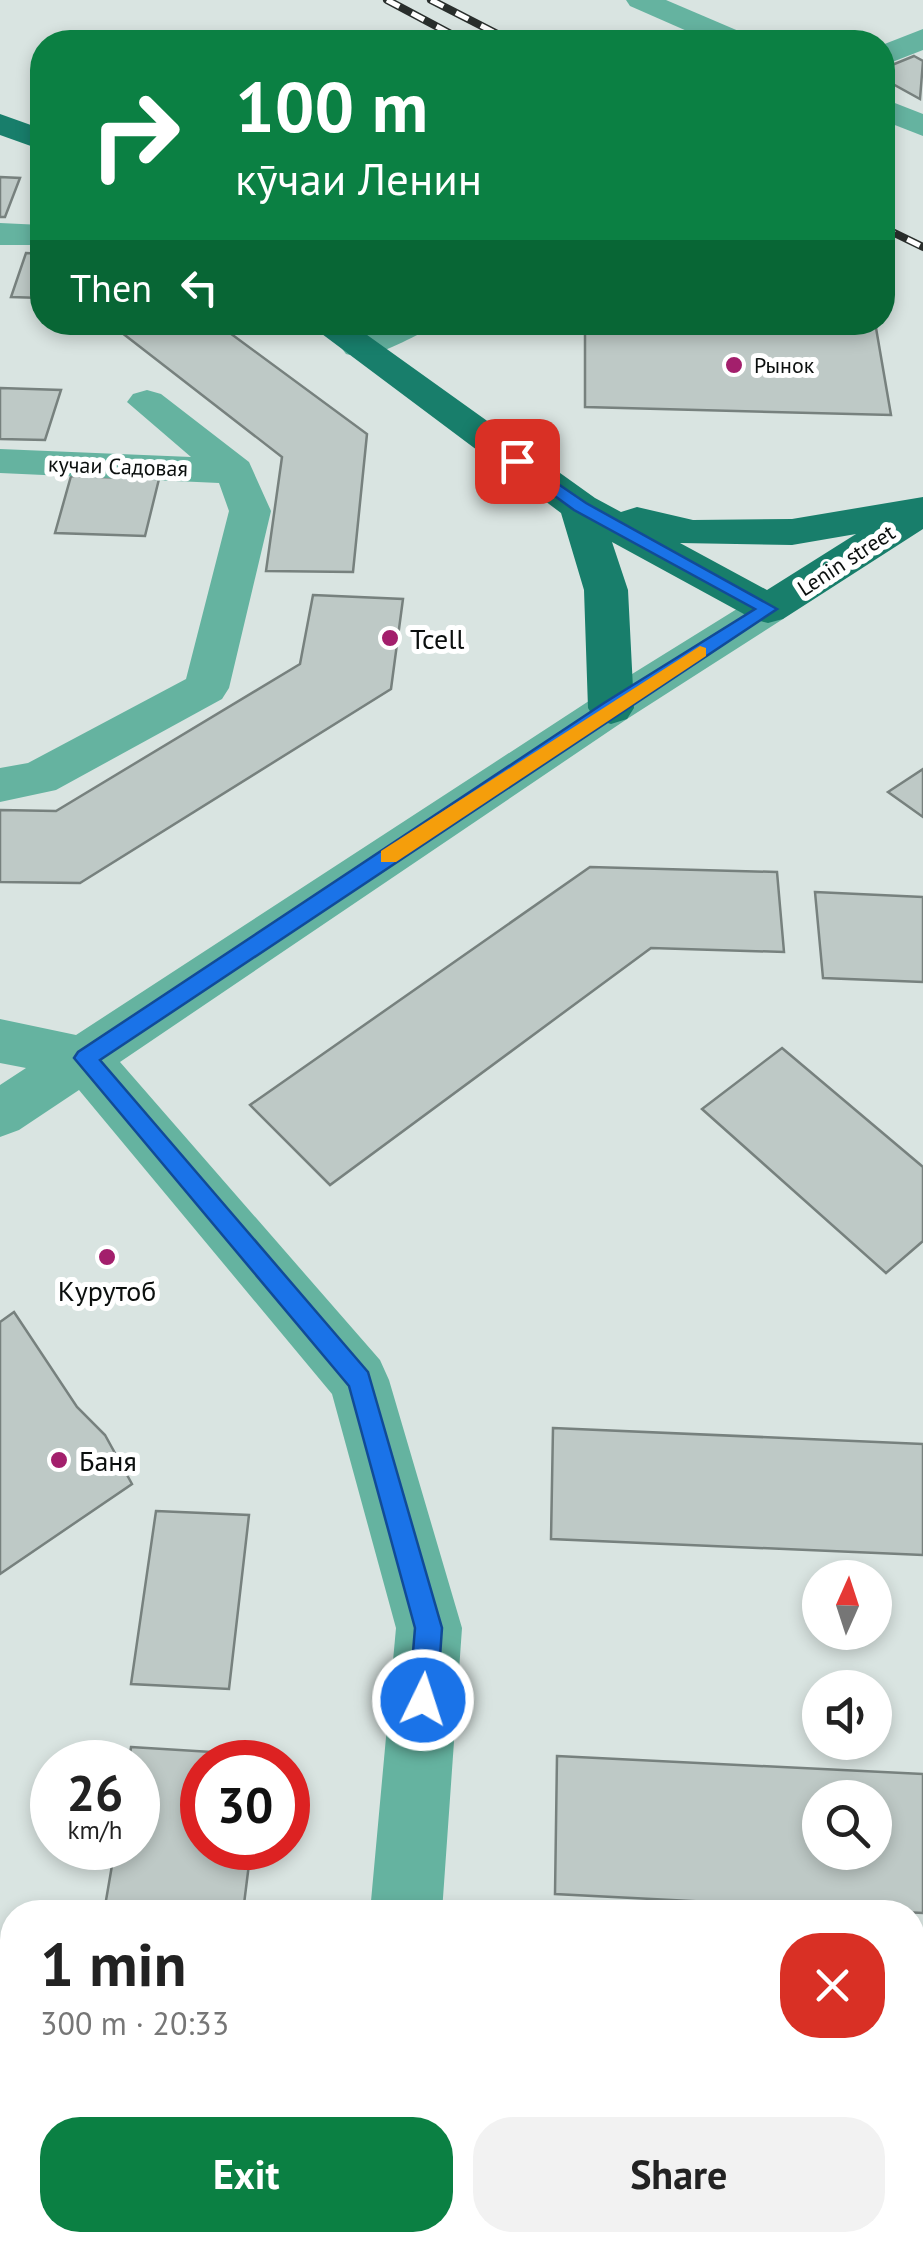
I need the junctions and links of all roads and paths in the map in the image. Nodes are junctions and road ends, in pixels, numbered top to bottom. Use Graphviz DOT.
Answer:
graph roads {
  1 [pos="665,4"];
  2 [pos="714,30"];
  3 [pos="923,38"];
  4 [pos="895,51"];
  5 [pos="895,114"];
  6 [pos="0,124"];
  7 [pos="923,126"];
  8 [pos="30,135"];
  9 [pos="0,234"];
  10 [pos="30,235"];
  11 [pos="343,335"];
  12 [pos="385,335"];
  13 [pos="359,346"];
  14 [pos="147,402"];
  15 [pos="0,461"];
  16 [pos="236,471"];
  17 [pos="580,506"];
  18 [pos="923,510"];
  19 [pos="768,609"];
  20 [pos="611,708"];
  21 [pos="0,785"];
  22 [pos="0,1041"];
  23 [pos="86,1058"];
  24 [pos="0,1114"];
  25 [pos="407,1900"];
  1 -- 2 [label="street"];
  3 -- 4 [label="street"];
  5 -- 7 [label="street"];
  6 -- 8 [label="main road"];
  9 -- 10 [label="street"];
  11 -- 13 [label="main road"];
  12 -- 13 [label="street"];
  13 -- 17 [label="main road"];
  14 -- 16 [label="street"];
  15 -- 16 [label="street, кучаи Садовая"];
  16 -- 21 [label="street"];
  17 -- 18 [label="main road"];
  17 -- 19 [label="main road"];
  17 -- 20 [label="main road"];
  18 -- 19 [label="main road, Lenin street"];
  19 -- 20 [label="street"];
  20 -- 23 [label="street"];
  22 -- 23 [label="street"];
  23 -- 24 [label="street"];
  23 -- 25 [label="street"];
}
